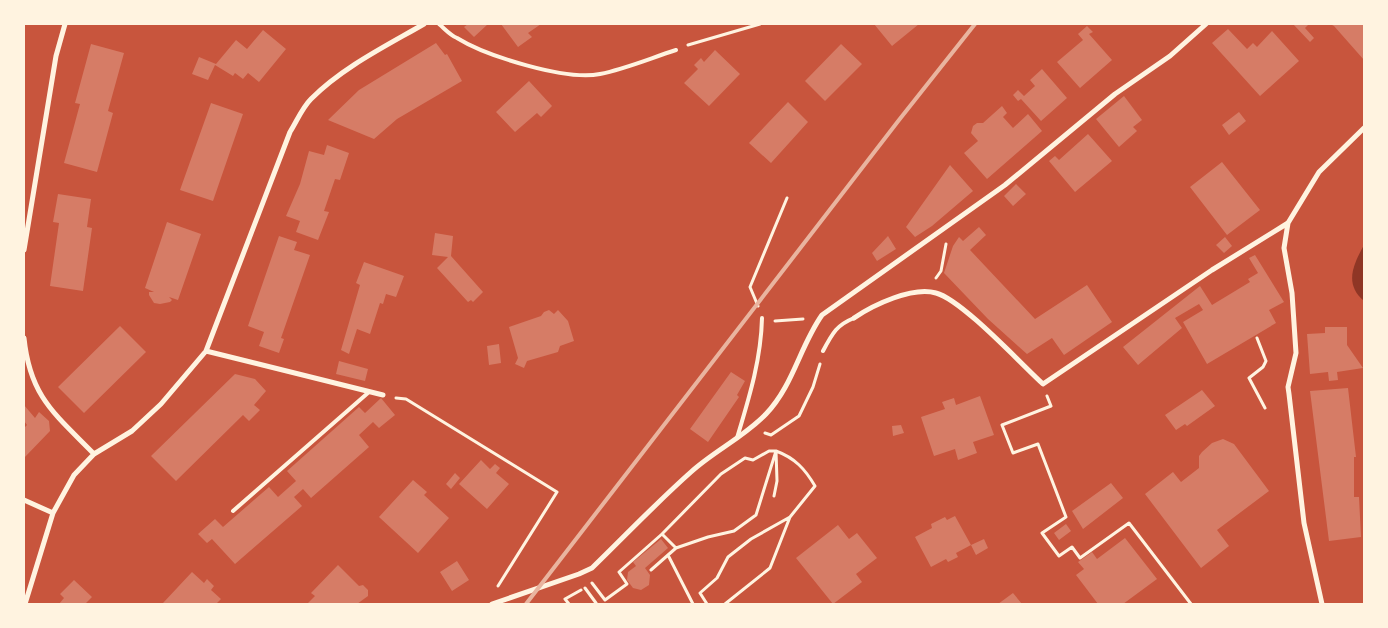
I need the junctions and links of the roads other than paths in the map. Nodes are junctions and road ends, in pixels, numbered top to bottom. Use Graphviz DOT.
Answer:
graph roads {
  1 [pos="65,24"];
  2 [pos="424,24"];
  3 [pos="439,24"];
  4 [pos="1206,24"];
  5 [pos="676,50"];
  6 [pos="1364,128"];
  7 [pos="1288,223"];
  8 [pos="24,250"];
  9 [pos="762,318"];
  10 [pos="854,318"];
  11 [pos="24,338"];
  12 [pos="206,351"];
  13 [pos="824,352"];
  14 [pos="369,392"];
  15 [pos="383,395"];
  16 [pos="737,438"];
  17 [pos="94,454"];
  18 [pos="24,500"];
  19 [pos="233,511"];
  20 [pos="52,513"];
  21 [pos="25,604"];
  22 [pos="492,604"];
  23 [pos="1322,604"];
  1 -- 8 [label="street"];
  2 -- 12 [label="street"];
  3 -- 5 [label="lane"];
  4 -- 16 [label="street"];
  6 -- 7 [label="street"];
  7 -- 10 [label="street"];
  7 -- 23 [label="street"];
  9 -- 16 [label="lane"];
  10 -- 13 [label="lane"];
  11 -- 17 [label="street"];
  12 -- 14 [label="street"];
  12 -- 17 [label="street"];
  14 -- 15 [label="street"];
  14 -- 19 [label="lane"];
  16 -- 22 [label="street"];
  17 -- 20 [label="street"];
  18 -- 20 [label="street"];
  20 -- 21 [label="street"];
}
